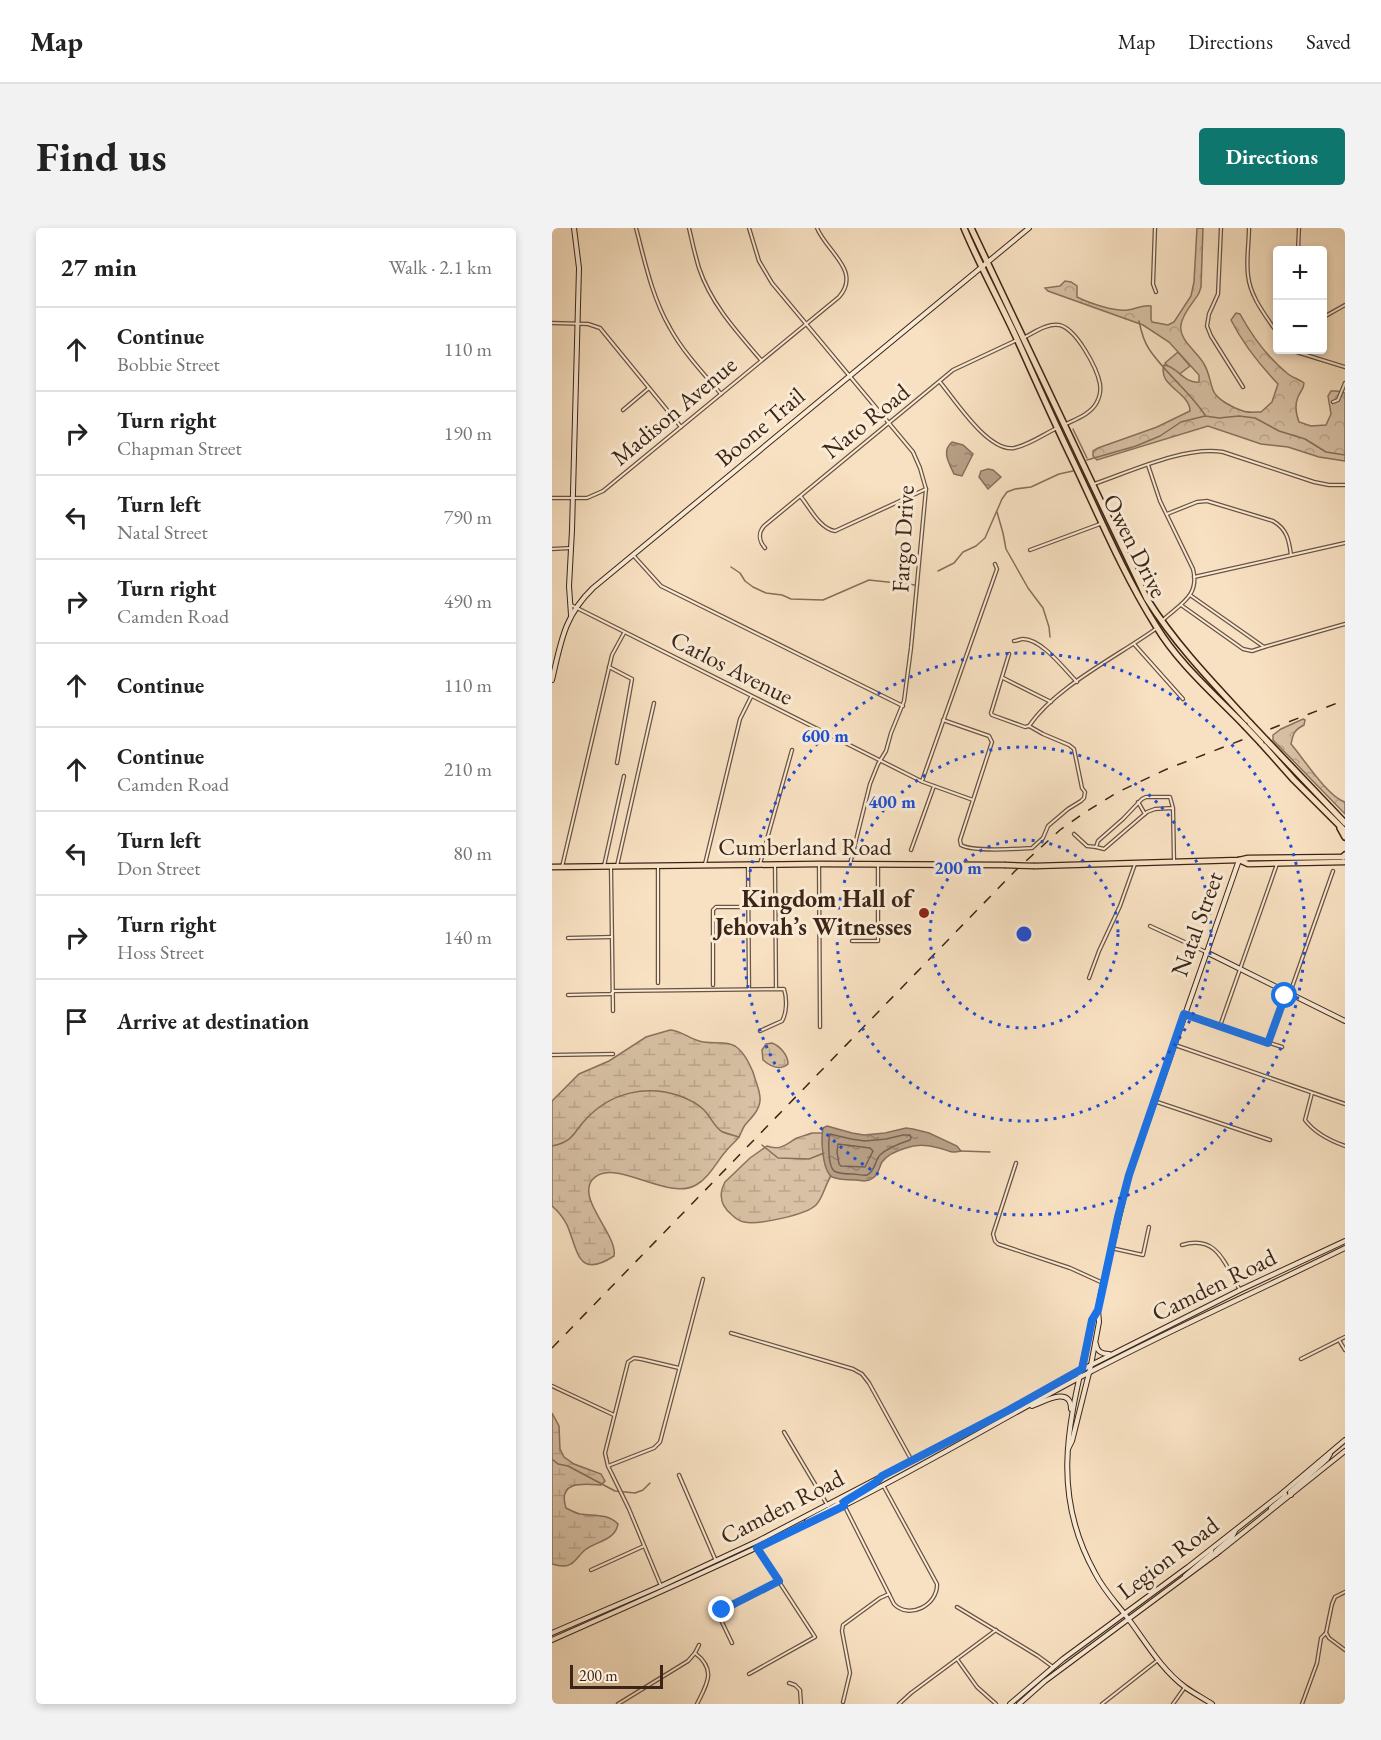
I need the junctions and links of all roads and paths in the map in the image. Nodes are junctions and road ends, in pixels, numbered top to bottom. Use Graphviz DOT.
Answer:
graph roads {
  1 [pos="574,228"];
  2 [pos="636,228"];
  3 [pos="689,228"];
  4 [pos="749,228"];
  5 [pos="817,228"];
  6 [pos="964,228"];
  7 [pos="971,228"];
  8 [pos="1029,228"];
  9 [pos="1155,228"];
  10 [pos="1221,228"];
  11 [pos="1249,228"];
  12 [pos="1299,228"];
  13 [pos="1298,246"];
  14 [pos="987,262"];
  15 [pos="981,267"];
  16 [pos="1156,292"];
  17 [pos="1345,305"];
  18 [pos="1327,315"];
  19 [pos="552,323"];
  20 [pos="578,323"];
  21 [pos="806,324"];
  22 [pos="1273,326"];
  23 [pos="1020,339"];
  24 [pos="1302,354"];
  25 [pos="761,360"];
  26 [pos="1345,368"];
  27 [pos="850,377"];
  28 [pos="940,382"];
  29 [pos="1345,383"];
  30 [pos="1243,387"];
  31 [pos="650,388"];
  32 [pos="721,394"];
  33 [pos="1045,402"];
  34 [pos="1333,402"];
  35 [pos="623,410"];
  36 [pos="890,424"];
  37 [pos="1063,425"];
  38 [pos="681,427"];
  39 [pos="1057,428"];
  40 [pos="1079,459"];
  41 [pos="1148,465"];
  42 [pos="1092,484"];
  43 [pos="1345,485"];
  44 [pos="926,489"];
  45 [pos="800,496"];
  46 [pos="552,498"];
  47 [pos="573,498"];
  48 [pos="1167,514"];
  49 [pos="1102,523"];
  50 [pos="1345,543"];
  51 [pos="571,548"];
  52 [pos="765,548"];
  53 [pos="552,549"];
  54 [pos="1030,550"];
  55 [pos="633,555"];
  56 [pos="1291,555"];
  57 [pos="995,564"];
  58 [pos="1194,577"];
  59 [pos="1139,594"];
  60 [pos="1190,595"];
  61 [pos="569,604"];
  62 [pos="1181,605"];
  63 [pos="576,608"];
  64 [pos="571,615"];
  65 [pos="1162,622"];
  66 [pos="1345,624"];
  67 [pos="1156,628"];
  68 [pos="624,632"];
  69 [pos="1014,641"];
  70 [pos="1134,644"];
  71 [pos="1264,647"];
  72 [pos="1186,653"];
  73 [pos="1009,654"];
  74 [pos="609,668"];
  75 [pos="1002,678"];
  76 [pos="552,680"];
  77 [pos="1077,682"];
  78 [pos="752,696"];
  79 [pos="1183,699"];
  80 [pos="1051,702"];
  81 [pos="654,703"];
  82 [pos="903,706"];
  83 [pos="943,720"];
  84 [pos="1247,724"];
  85 [pos="1029,726"];
  86 [pos="1264,742"];
  87 [pos="792,750"];
  88 [pos="881,761"];
  89 [pos="617,763"];
  90 [pos="624,777"];
  91 [pos="922,782"];
  92 [pos="934,786"];
  93 [pos="973,800"];
  94 [pos="1138,802"];
  95 [pos="1173,808"];
  96 [pos="1145,814"];
  97 [pos="1336,822"];
  98 [pos="1345,823"];
  99 [pos="1345,831"];
  100 [pos="1074,834"];
  101 [pos="1345,837"];
  102 [pos="1096,847"];
  103 [pos="911,849"];
  104 [pos="1344,858"];
  105 [pos="1239,860"];
  106 [pos="1174,862"];
  107 [pos="1135,863"];
  108 [pos="705,864"];
  109 [pos="748,864"];
  110 [pos="760,864"];
  111 [pos="775,864"];
  112 [pos="819,864"];
  113 [pos="850,864"];
  114 [pos="878,864"];
  115 [pos="1277,864"];
  116 [pos="657,865"];
  117 [pos="604,866"];
  118 [pos="614,866"];
  119 [pos="552,867"];
  120 [pos="562,867"];
  121 [pos="1333,871"];
  122 [pos="748,907"];
  123 [pos="1150,926"];
  124 [pos="612,937"];
  125 [pos="568,938"];
  126 [pos="852,941"];
  127 [pos="1206,952"];
  128 [pos="1240,970"];
  129 [pos="1089,978"];
  130 [pos="658,982"];
  131 [pos="713,985"];
  132 [pos="749,989"];
  133 [pos="776,989"];
  134 [pos="613,992"];
  135 [pos="1288,993"];
  136 [pos="568,995"];
  137 [pos="613,1011"];
  138 [pos="1184,1014"];
  139 [pos="1345,1021"];
  140 [pos="1220,1026"];
  141 [pos="820,1027"];
  142 [pos="760,1031"];
  143 [pos="1268,1043"];
  144 [pos="1174,1045"];
  145 [pos="1282,1047"];
  146 [pos="613,1054"];
  147 [pos="552,1055"];
  148 [pos="1312,1093"];
  149 [pos="1154,1101"];
  150 [pos="1345,1104"];
  151 [pos="1270,1140"];
  152 [pos="1345,1146"];
  153 [pos="1016,1163"];
  154 [pos="1149,1227"];
  155 [pos="1345,1241"];
  156 [pos="1182,1245"];
  157 [pos="1111,1248"];
  158 [pos="1345,1248"];
  159 [pos="703,1279"];
  160 [pos="1103,1283"];
  161 [pos="1240,1290"];
  162 [pos="1098,1310"];
  163 [pos="730,1333"];
  164 [pos="1345,1337"];
  165 [pos="1339,1340"];
  166 [pos="1095,1341"];
  167 [pos="1345,1350"];
  168 [pos="1113,1354"];
  169 [pos="1301,1359"];
  170 [pos="1091,1365"];
  171 [pos="679,1368"];
  172 [pos="1082,1369"];
  173 [pos="1089,1373"];
  174 [pos="1080,1378"];
  175 [pos="552,1386"];
  176 [pos="1015,1413"];
  177 [pos="614,1415"];
  178 [pos="1071,1421"];
  179 [pos="784,1432"];
  180 [pos="1345,1440"];
  181 [pos="1068,1449"];
  182 [pos="1334,1449"];
  183 [pos="1345,1451"];
  184 [pos="912,1461"];
  185 [pos="608,1466"];
  186 [pos="679,1475"];
  187 [pos="882,1476"];
  188 [pos="883,1485"];
  189 [pos="1284,1492"];
  190 [pos="1291,1495"];
  191 [pos="837,1501"];
  192 [pos="828,1506"];
  193 [pos="844,1506"];
  194 [pos="799,1527"];
  195 [pos="1235,1530"];
  196 [pos="1247,1530"];
  197 [pos="644,1546"];
  198 [pos="757,1548"];
  199 [pos="1211,1550"];
  200 [pos="1216,1555"];
  201 [pos="716,1561"];
  202 [pos="706,1566"];
  203 [pos="591,1570"];
  204 [pos="779,1581"];
  205 [pos="1178,1583"];
  206 [pos="661,1586"];
  207 [pos="668,1588"];
  208 [pos="1345,1592"];
  209 [pos="889,1594"];
  210 [pos="625,1607"];
  211 [pos="957,1607"];
  212 [pos="1124,1614"];
  213 [pos="1129,1620"];
  214 [pos="996,1630"];
  215 [pos="552,1633"];
  216 [pos="1326,1633"];
  217 [pos="1323,1636"];
  218 [pos="1329,1638"];
  219 [pos="552,1640"];
  220 [pos="1325,1641"];
  221 [pos="732,1643"];
  222 [pos="1320,1643"];
  223 [pos="699,1645"];
  224 [pos="1345,1650"];
  225 [pos="695,1653"];
  226 [pos="957,1659"];
  227 [pos="1158,1660"];
  228 [pos="1053,1667"];
  229 [pos="749,1674"];
  230 [pos="789,1683"];
  231 [pos="1185,1688"];
  232 [pos="843,1702"];
  233 [pos="618,1704"];
  234 [pos="697,1704"];
  235 [pos="801,1704"];
  236 [pos="899,1704"];
  237 [pos="996,1704"];
  238 [pos="1010,1704"];
  239 [pos="1019,1704"];
  240 [pos="1102,1704"];
  241 [pos="1173,1704"];
  242 [pos="1212,1704"];
  243 [pos="1302,1704"];
  1 -- 20 [label="main road"];
  2 -- 32 [label="street"];
  3 -- 25 [label="street"];
  4 -- 21 [label="street, Fargo Drive"];
  5 -- 21 [label="street, Madison Avenue"];
  6 -- 15 [label="highway, Owen Drive"];
  7 -- 14 [label="highway, Owen Drive"];
  8 -- 14 [label="main road, Boone Trail"];
  9 -- 16 [label="street"];
  10 -- 30 [label="street"];
  11 -- 22 [label="street"];
  12 -- 13 [label="street"];
  14 -- 15 [label="main road, Boone Trail"];
  14 -- 23 [label="highway, Owen Drive"];
  15 -- 23 [label="highway, Owen Drive"];
  15 -- 27 [label="main road, Boone Trail"];
  17 -- 18 [label="street"];
  19 -- 20 [label="street"];
  20 -- 31 [label="street"];
  20 -- 47 [label="main road"];
  21 -- 25 [label="street, Madison Avenue"];
  21 -- 27 [label="street, Fargo Drive"];
  23 -- 28 [label="street, Nato Road"];
  23 -- 33 [label="highway, Owen Drive"];
  23 -- 37 [label="highway, Owen Drive"];
  23 -- 37 [label="street, Nato Road"];
  24 -- 26 [label="street"];
  25 -- 32 [label="street, Madison Avenue"];
  27 -- 36 [label="street, Fargo Drive"];
  27 -- 55 [label="main road, Boone Trail"];
  28 -- 36 [label="street, Nato Road"];
  28 -- 39 [label="street"];
  29 -- 34 [label="street"];
  31 -- 35 [label="street"];
  31 -- 38 [label="street"];
  32 -- 38 [label="street, Madison Avenue"];
  33 -- 37 [label="highway"];
  33 -- 39 [label="highway, Owen Drive"];
  36 -- 44 [label="street, Fargo Drive"];
  36 -- 45 [label="street, Nato Road"];
  37 -- 40 [label="highway, Owen Drive"];
  38 -- 47 [label="street, Madison Avenue"];
  39 -- 40 [label="highway"];
  39 -- 49 [label="highway, Owen Drive"];
  40 -- 42 [label="highway, Owen Drive"];
  41 -- 42 [label="street"];
  41 -- 43 [label="street"];
  41 -- 48 [label="street"];
  42 -- 65 [label="highway, Owen Drive"];
  44 -- 45 [label="street"];
  44 -- 82 [label="street, Fargo Drive"];
  45 -- 52 [label="street, Nato Road"];
  46 -- 47 [label="street, Madison Avenue"];
  47 -- 51 [label="main road"];
  48 -- 56 [label="street"];
  48 -- 58 [label="street"];
  49 -- 54 [label="street"];
  49 -- 59 [label="highway, Owen Drive"];
  50 -- 56 [label="street"];
  51 -- 53 [label="street"];
  51 -- 61 [label="main road"];
  55 -- 63 [label="main road, Boone Trail"];
  55 -- 82 [label="street"];
  56 -- 58 [label="street"];
  57 -- 83 [label="street"];
  58 -- 60 [label="street"];
  59 -- 65 [label="highway"];
  59 -- 67 [label="highway, Owen Drive"];
  60 -- 62 [label="street"];
  60 -- 71 [label="street"];
  61 -- 63 [label="street, Carlos Avenue"];
  61 -- 64 [label="main road"];
  62 -- 65 [label="street"];
  62 -- 71 [label="street"];
  63 -- 64 [label="main road, Boone Trail"];
  63 -- 68 [label="street, Carlos Avenue"];
  64 -- 76 [label="main road, Boone Trail"];
  65 -- 72 [label="highway, Owen Drive"];
  66 -- 71 [label="street"];
  67 -- 70 [label="street"];
  67 -- 72 [label="highway"];
  67 -- 84 [label="highway, Owen Drive"];
  68 -- 74 [label="street"];
  68 -- 78 [label="street, Carlos Avenue"];
  69 -- 77 [label="street"];
  70 -- 77 [label="street"];
  70 -- 79 [label="street"];
  72 -- 84 [label="highway, Owen Drive"];
  73 -- 75 [label="street"];
  74 -- 89 [label="street"];
  74 -- 120 [label="street"];
  75 -- 80 [label="street"];
  75 -- 85 [label="street"];
  77 -- 80 [label="street"];
  78 -- 88 [label="street, Carlos Avenue"];
  78 -- 108 [label="street"];
  80 -- 85 [label="street"];
  81 -- 118 [label="street"];
  82 -- 88 [label="street, Fargo Drive"];
  83 -- 91 [label="street"];
  83 -- 93 [label="street"];
  84 -- 86 [label="highway, Owen Drive, bridge"];
  85 -- 93 [label="street"];
  86 -- 97 [label="highway, Owen Drive"];
  86 -- 98 [label="highway, Owen Drive"];
  87 -- 110 [label="street"];
  88 -- 91 [label="street, Carlos Avenue"];
  88 -- 113 [label="street, Fargo Drive"];
  90 -- 117 [label="street"];
  91 -- 92 [label="street, Carlos Avenue"];
  92 -- 93 [label="street, Carlos Avenue"];
  92 -- 103 [label="street"];
  94 -- 95 [label="street"];
  94 -- 96 [label="street"];
  94 -- 102 [label="street"];
  95 -- 96 [label="street"];
  95 -- 106 [label="street"];
  96 -- 102 [label="street"];
  97 -- 99 [label="highway, Owen Drive"];
  97 -- 101 [label="highway"];
  100 -- 102 [label="street"];
  104 -- 105 [label="main road, Cumberland Road"];
  104 -- 115 [label="main road, Cumberland Road"];
  105 -- 106 [label="main road, Cumberland Road"];
  105 -- 115 [label="main road, Cumberland Road"];
  105 -- 127 [label="main road, Natal Street"];
  106 -- 107 [label="main road, Cumberland Road"];
  107 -- 114 [label="main road, Cumberland Road, bridge"];
  107 -- 129 [label="street"];
  108 -- 109 [label="main road, Cumberland Road"];
  108 -- 116 [label="main road, Cumberland Road"];
  109 -- 110 [label="main road, Cumberland Road"];
  109 -- 122 [label="street"];
  110 -- 111 [label="main road, Cumberland Road"];
  111 -- 112 [label="main road, Cumberland Road"];
  111 -- 133 [label="street"];
  112 -- 113 [label="main road, Cumberland Road"];
  112 -- 141 [label="street"];
  113 -- 114 [label="main road, Cumberland Road"];
  114 -- 126 [label="street"];
  115 -- 128 [label="street"];
  116 -- 118 [label="main road, Cumberland Road"];
  116 -- 130 [label="street"];
  117 -- 118 [label="main road, Cumberland Road"];
  117 -- 120 [label="main road, Cumberland Road"];
  118 -- 124 [label="street"];
  119 -- 120 [label="main road, Cumberland Road"];
  121 -- 135 [label="street"];
  122 -- 131 [label="street"];
  122 -- 132 [label="street"];
  123 -- 127 [label="street"];
  124 -- 125 [label="street"];
  124 -- 134 [label="street"];
  127 -- 128 [label="main road"];
  127 -- 138 [label="main road, Natal Street"];
  128 -- 135 [label="main road"];
  128 -- 140 [label="street"];
  132 -- 133 [label="street"];
  132 -- 134 [label="street"];
  133 -- 142 [label="street"];
  134 -- 136 [label="street"];
  134 -- 137 [label="street"];
  135 -- 139 [label="main road"];
  135 -- 143 [label="street"];
  138 -- 140 [label="street"];
  138 -- 144 [label="main road, Natal Street"];
  140 -- 143 [label="street"];
  143 -- 145 [label="street"];
  144 -- 148 [label="street"];
  144 -- 149 [label="main road, Natal Street"];
  146 -- 147 [label="street"];
  148 -- 150 [label="street"];
  148 -- 152 [label="street"];
  149 -- 151 [label="street"];
  149 -- 157 [label="main road, Natal Street"];
  153 -- 160 [label="street"];
  154 -- 157 [label="street"];
  155 -- 161 [label="main road, Camden Road"];
  156 -- 161 [label="street"];
  157 -- 160 [label="main road, Natal Street"];
  158 -- 173 [label="main road, Camden Road"];
  159 -- 171 [label="street"];
  160 -- 162 [label="main road, Natal Street"];
  161 -- 168 [label="main road, Camden Road"];
  162 -- 166 [label="main road, Natal Street"];
  162 -- 172 [label="main road, Natal Street"];
  163 -- 184 [label="street"];
  164 -- 165 [label="street"];
  165 -- 167 [label="street"];
  165 -- 169 [label="street"];
  166 -- 168 [label="main road"];
  166 -- 170 [label="main road, Natal Street"];
  168 -- 170 [label="main road, Camden Road"];
  170 -- 172 [label="main road, Camden Road"];
  170 -- 173 [label="main road, Natal Street"];
  171 -- 177 [label="street"];
  171 -- 185 [label="street"];
  172 -- 174 [label="main road, Natal Street"];
  172 -- 184 [label="main road, Camden Road"];
  173 -- 174 [label="main road, Camden Road"];
  173 -- 181 [label="main road, Natal Street"];
  174 -- 176 [label="main road, Camden Road"];
  174 -- 178 [label="main road, Natal Street"];
  175 -- 177 [label="street"];
  176 -- 178 [label="main road"];
  176 -- 188 [label="main road, Camden Road"];
  177 -- 185 [label="street"];
  178 -- 181 [label="main road, Natal Street"];
  179 -- 192 [label="street"];
  180 -- 182 [label="main road, Legion Road"];
  181 -- 212 [label="main road"];
  182 -- 189 [label="main road, Legion Road"];
  182 -- 190 [label="main road"];
  183 -- 190 [label="main road, Legion Road"];
  184 -- 187 [label="main road, Camden Road"];
  185 -- 197 [label="street"];
  186 -- 201 [label="street"];
  187 -- 191 [label="main road, Camden Road"];
  187 -- 193 [label="main road"];
  188 -- 193 [label="main road, Camden Road"];
  188 -- 209 [label="street"];
  189 -- 195 [label="main road, Legion Road"];
  189 -- 196 [label="main road"];
  190 -- 196 [label="main road, Legion Road"];
  191 -- 192 [label="main road, Camden Road"];
  191 -- 194 [label="main road"];
  192 -- 201 [label="main road, Camden Road"];
  193 -- 194 [label="main road, Camden Road"];
  193 -- 209 [label="street"];
  194 -- 198 [label="main road, Camden Road"];
  195 -- 199 [label="main road, Legion Road"];
  195 -- 200 [label="main road"];
  196 -- 200 [label="main road, Legion Road"];
  197 -- 203 [label="street"];
  197 -- 206 [label="street"];
  198 -- 204 [label="street"];
  198 -- 207 [label="main road, Camden Road"];
  199 -- 205 [label="main road"];
  199 -- 212 [label="main road, Legion Road"];
  200 -- 205 [label="main road, Legion Road"];
  201 -- 202 [label="main road, Camden Road"];
  202 -- 206 [label="main road, Camden Road"];
  202 -- 207 [label="main road"];
  204 -- 221 [label="street"];
  204 -- 229 [label="street"];
  205 -- 213 [label="main road, Legion Road"];
  206 -- 210 [label="main road"];
  206 -- 215 [label="main road, Camden Road"];
  207 -- 210 [label="main road, Camden Road"];
  208 -- 216 [label="street"];
  209 -- 232 [label="street"];
  210 -- 219 [label="main road, Camden Road"];
  211 -- 214 [label="street"];
  212 -- 213 [label="main road"];
  212 -- 228 [label="main road, Legion Road"];
  213 -- 227 [label="main road"];
  213 -- 239 [label="main road, Legion Road"];
  214 -- 226 [label="street"];
  214 -- 228 [label="street"];
  216 -- 217 [label="street"];
  216 -- 218 [label="street"];
  217 -- 220 [label="street"];
  217 -- 222 [label="street"];
  218 -- 220 [label="street"];
  218 -- 224 [label="street"];
  220 -- 222 [label="street"];
  222 -- 243 [label="street"];
  223 -- 225 [label="street"];
  225 -- 233 [label="street"];
  225 -- 234 [label="street"];
  226 -- 236 [label="street"];
  226 -- 237 [label="street"];
  227 -- 231 [label="main road"];
  227 -- 240 [label="street"];
  228 -- 238 [label="main road, Legion Road"];
  230 -- 235 [label="street"];
  231 -- 241 [label="street"];
  231 -- 242 [label="main road"];
}
